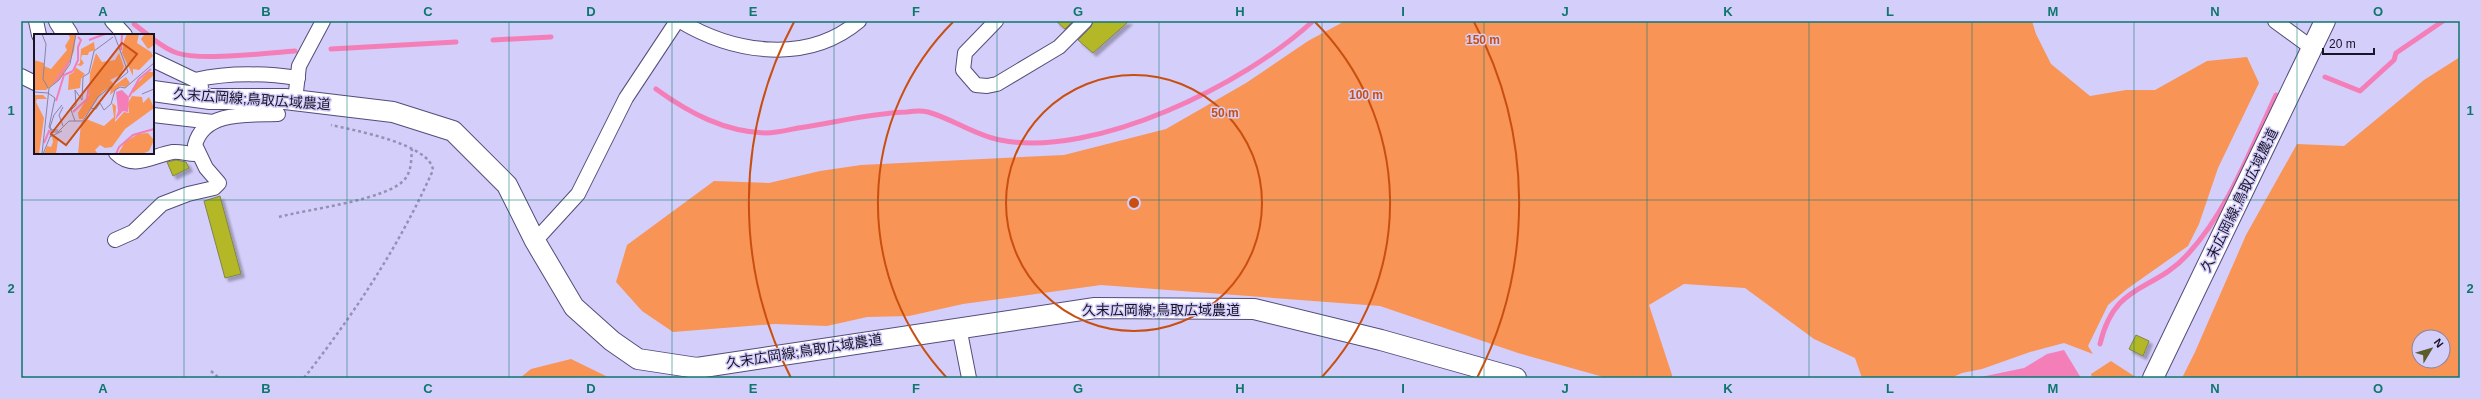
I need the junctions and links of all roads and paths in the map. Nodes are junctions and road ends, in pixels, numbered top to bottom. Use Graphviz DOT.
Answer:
graph roads {
  1 [pos="36,21"];
  2 [pos="58,21"];
  3 [pos="112,21"];
  4 [pos="323,21"];
  5 [pos="677,21"];
  6 [pos="680,21"];
  7 [pos="860,21"];
  8 [pos="996,21"];
  9 [pos="1086,21"];
  10 [pos="2275,21"];
  11 [pos="2325,21"];
  12 [pos="39,34"];
  13 [pos="67,34"];
  14 [pos="124,34"];
  15 [pos="2312,48"];
  16 [pos="154,60"];
  17 [pos="21,76"];
  18 [pos="298,78"];
  19 [pos="195,80"];
  20 [pos="34,82"];
  21 [pos="154,91"];
  22 [pos="210,99"];
  23 [pos="295,100"];
  24 [pos="278,114"];
  25 [pos="154,115"];
  26 [pos="213,122"];
  27 [pos="328,124"];
  28 [pos="412,149"];
  29 [pos="117,154"];
  30 [pos="198,154"];
  31 [pos="279,217"];
  32 [pos="115,240"];
  33 [pos="536,241"];
  34 [pos="959,328"];
  35 [pos="211,372"];
  36 [pos="21,377"];
  37 [pos="26,378"];
  38 [pos="219,378"];
  39 [pos="304,378"];
  40 [pos="969,378"];
  41 [pos="1516,378"];
  42 [pos="2153,378"];
  1 -- 12 [label="street"];
  2 -- 13 [label="street"];
  3 -- 14 [label="street"];
  4 -- 18 [label="street"];
  5 -- 33 [label="street"];
  6 -- 7 [label="street"];
  8 -- 9 [label="street"];
  10 -- 15 [label="street"];
  11 -- 15 [label="street, 久末広岡線;鳥取広域農道"];
  15 -- 42 [label="street, 久末広岡線;鳥取広域農道"];
  16 -- 19 [label="street"];
  17 -- 20 [label="street"];
  18 -- 19 [label="street"];
  18 -- 23 [label="street"];
  19 -- 22 [label="street"];
  21 -- 22 [label="street, 久末広岡線;鳥取広域農道"];
  22 -- 23 [label="street, 久末広岡線;鳥取広域農道"];
  23 -- 33 [label="street, 久末広岡線;鳥取広域農道"];
  24 -- 26 [label="street"];
  25 -- 26 [label="street"];
  26 -- 30 [label="street"];
  27 -- 28 [label="path"];
  28 -- 31 [label="path"];
  28 -- 39 [label="path"];
  29 -- 30 [label="street"];
  30 -- 32 [label="street"];
  33 -- 34 [label="street, 久末広岡線;鳥取広域農道"];
  34 -- 40 [label="street"];
  34 -- 41 [label="street, 久末広岡線;鳥取広域農道"];
  35 -- 38 [label="path"];
  36 -- 37 [label="path"];
}
